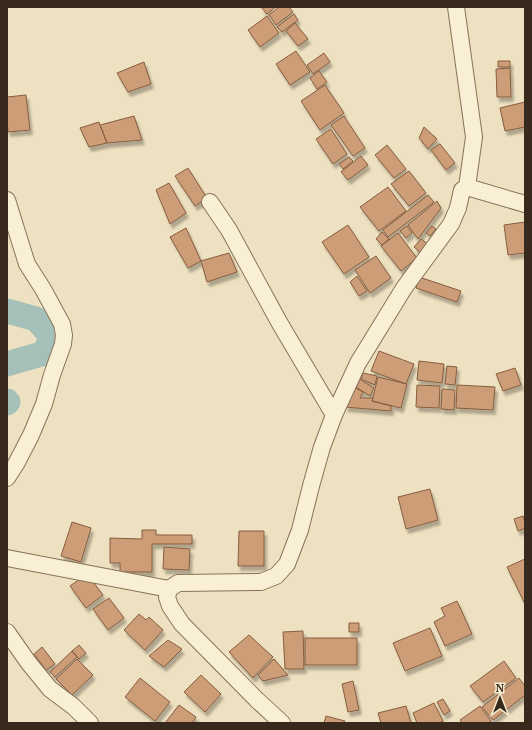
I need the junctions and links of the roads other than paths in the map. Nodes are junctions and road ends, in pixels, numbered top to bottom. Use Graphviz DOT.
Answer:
graph roads {
  1 [pos="456,7"];
  2 [pos="467,186"];
  3 [pos="7,200"];
  4 [pos="210,202"];
  5 [pos="525,204"];
  6 [pos="334,415"];
  7 [pos="7,478"];
  8 [pos="7,558"];
  9 [pos="169,589"];
  10 [pos="7,632"];
  11 [pos="90,723"];
  12 [pos="282,723"];
  1 -- 2 [label="street"];
  2 -- 5 [label="street"];
  2 -- 6 [label="street"];
  3 -- 7 [label="street"];
  4 -- 6 [label="street"];
  6 -- 9 [label="street"];
  8 -- 9 [label="street"];
  9 -- 12 [label="street"];
  10 -- 11 [label="street"];
}
